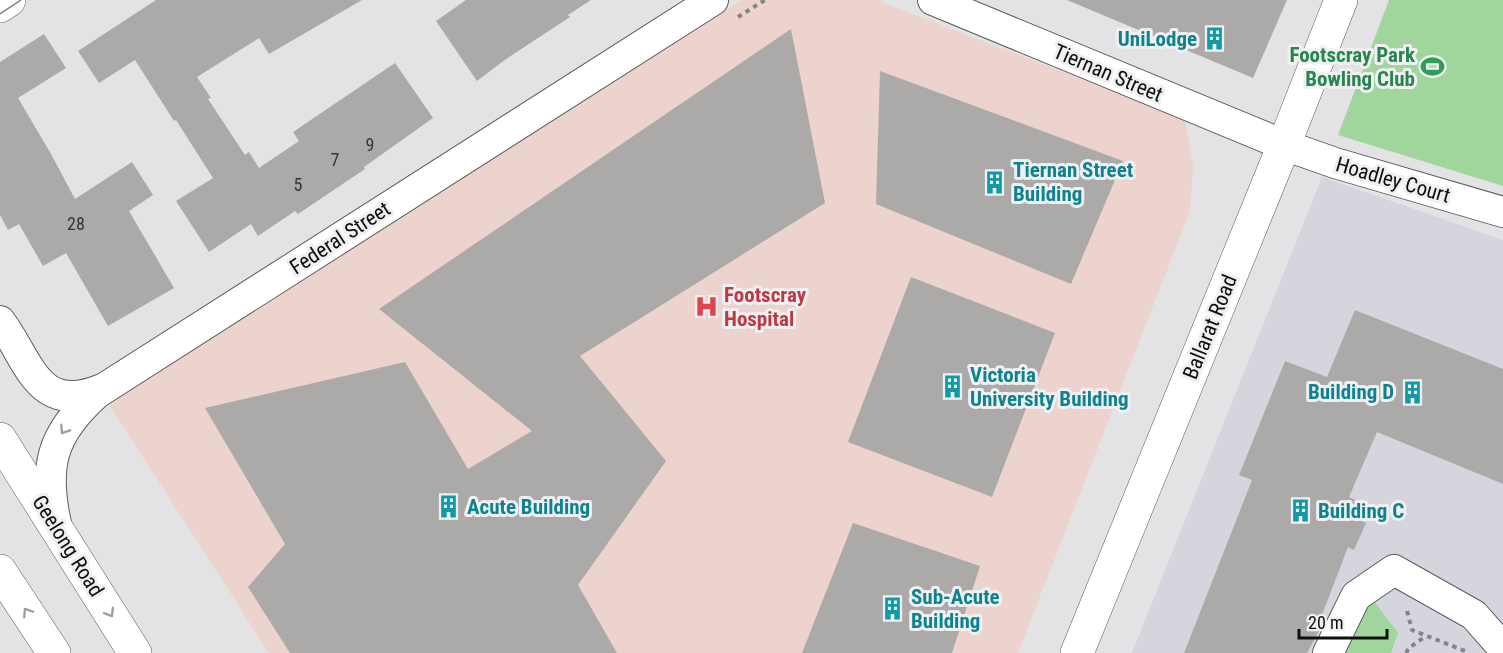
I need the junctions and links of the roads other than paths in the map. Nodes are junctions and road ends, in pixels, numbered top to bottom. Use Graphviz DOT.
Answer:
graph roads {
  1 [pos="9,0"];
  2 [pos="713,0"];
  3 [pos="933,0"];
  4 [pos="1341,0"];
  5 [pos="0,6"];
  6 [pos="1284,145"];
  7 [pos="1503,212"];
  8 [pos="0,321"];
  9 [pos="105,388"];
  10 [pos="0,439"];
  11 [pos="58,530"];
  12 [pos="0,571"];
  13 [pos="1503,648"];
  14 [pos="54,653"];
  15 [pos="135,653"];
  16 [pos="1077,653"];
  17 [pos="1328,653"];
  1 -- 5 [label="main road"];
  2 -- 9 [label="street, Federal Street"];
  3 -- 6 [label="street, Tiernan Street"];
  4 -- 6 [label="main road, Ballarat Road"];
  6 -- 7 [label="street, Hoadley Court"];
  6 -- 16 [label="main road, Ballarat Road"];
  8 -- 9 [label="street"];
  9 -- 11 [label="street, Federal Street, one-way"];
  10 -- 11 [label="main road, Geelong Road"];
  11 -- 15 [label="main road, Geelong Road, one-way"];
  14 -- 12 [label="main road, one-way"];
  13 -- 17 [label="street"];
}
